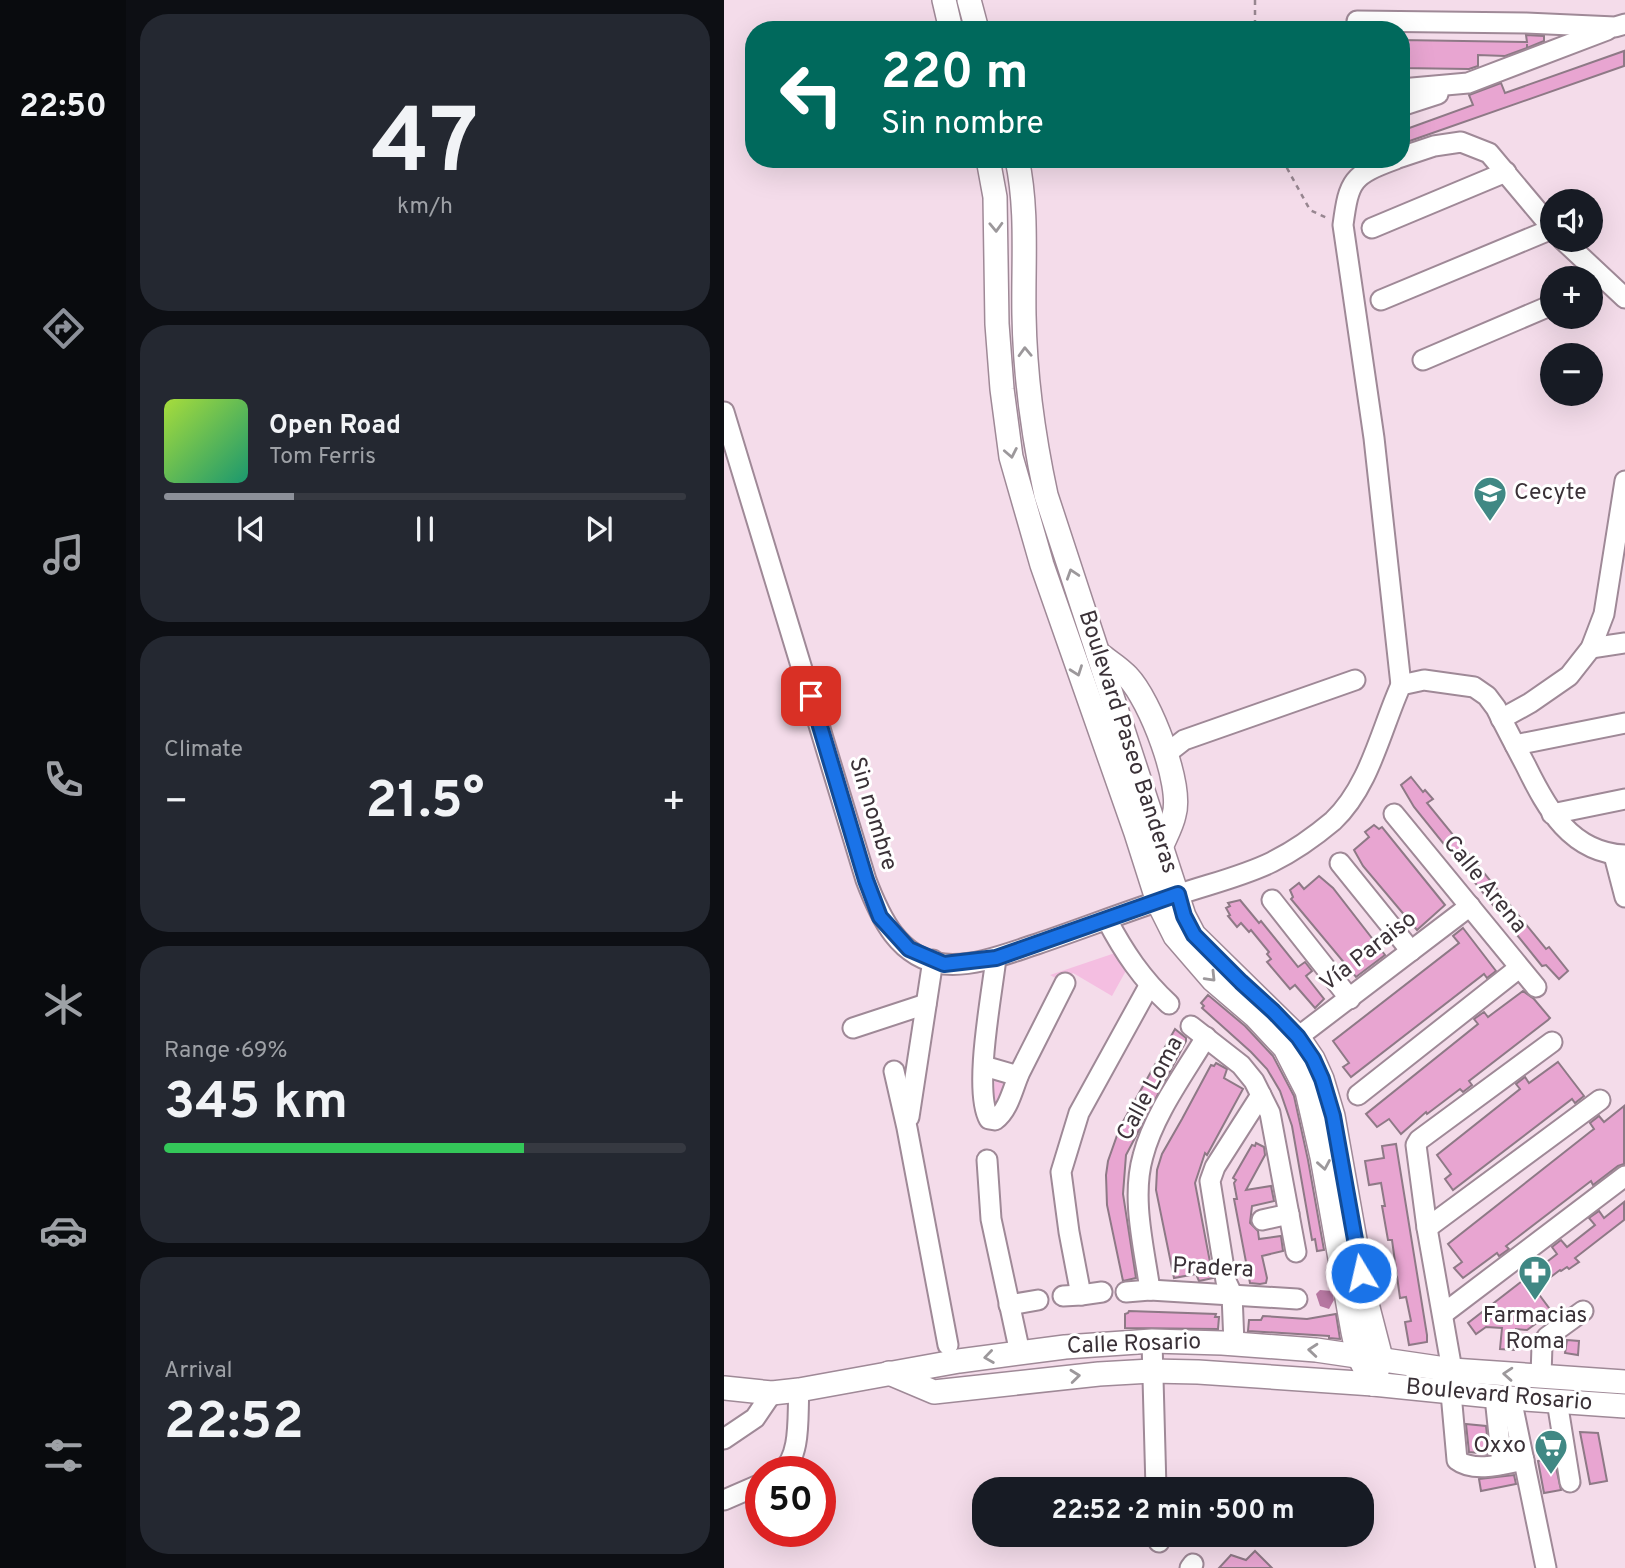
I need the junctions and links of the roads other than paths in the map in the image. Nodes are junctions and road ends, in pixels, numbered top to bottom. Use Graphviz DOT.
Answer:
graph roads {
  1 [pos="944,0"];
  2 [pos="969,0"];
  3 [pos="949,21"];
  4 [pos="975,21"];
  5 [pos="1410,22"];
  6 [pos="1620,25"];
  7 [pos="1468,83"];
  8 [pos="1410,88"];
  9 [pos="1410,103"];
  10 [pos="1410,155"];
  11 [pos="990,168"];
  12 [pos="1018,168"];
  13 [pos="1373,168"];
  14 [pos="1506,172"];
  15 [pos="1540,214"];
  16 [pos="1372,228"];
  17 [pos="1540,234"];
  18 [pos="1572,252"];
  19 [pos="1583,266"];
  20 [pos="1603,288"];
  21 [pos="1625,298"];
  22 [pos="1381,300"];
  23 [pos="1540,310"];
  24 [pos="1423,360"];
  25 [pos="724,412"];
  26 [pos="1625,481"];
  27 [pos="1625,643"];
  28 [pos="1591,648"];
  29 [pos="1098,653"];
  30 [pos="1355,680"];
  31 [pos="1401,685"];
  32 [pos="1501,719"];
  33 [pos="1625,723"];
  34 [pos="1169,743"];
  35 [pos="1515,745"];
  36 [pos="1625,799"];
  37 [pos="1394,814"];
  38 [pos="1552,814"];
  39 [pos="1162,845"];
  40 [pos="1619,855"];
  41 [pos="1340,863"];
  42 [pos="1625,897"];
  43 [pos="1168,898"];
  44 [pos="1272,900"];
  45 [pos="1470,906"];
  46 [pos="1107,920"];
  47 [pos="1411,951"];
  48 [pos="996,958"];
  49 [pos="933,960"];
  50 [pos="1519,968"];
  51 [pos="1065,983"];
  52 [pos="1149,986"];
  53 [pos="1536,987"];
  54 [pos="1350,999"];
  55 [pos="926,1004"];
  56 [pos="1169,1004"];
  57 [pos="853,1028"];
  58 [pos="1298,1037"];
  59 [pos="1552,1042"];
  60 [pos="984,1066"];
  61 [pos="894,1071"];
  62 [pos="1018,1076"];
  63 [pos="1261,1095"];
  64 [pos="1358,1095"];
  65 [pos="1600,1100"];
  66 [pos="908,1128"];
  67 [pos="987,1160"];
  68 [pos="1625,1176"];
  69 [pos="1289,1214"];
  70 [pos="1262,1220"];
  71 [pos="1427,1228"];
  72 [pos="1296,1252"];
  73 [pos="1150,1290"];
  74 [pos="1227,1290"];
  75 [pos="1102,1292"];
  76 [pos="1126,1292"];
  77 [pos="1297,1298"];
  78 [pos="1038,1300"];
  79 [pos="1009,1306"];
  80 [pos="1583,1311"];
  81 [pos="1443,1314"];
  82 [pos="1152,1341"];
  83 [pos="1228,1343"];
  84 [pos="948,1345"];
  85 [pos="1020,1353"];
  86 [pos="1369,1357"];
  87 [pos="1452,1370"];
  88 [pos="1151,1371"];
  89 [pos="889,1373"];
  90 [pos="1541,1376"];
  91 [pos="1625,1382"];
  92 [pos="1373,1384"];
  93 [pos="799,1390"];
  94 [pos="727,1391"];
  95 [pos="772,1393"];
  96 [pos="1451,1393"];
  97 [pos="1503,1398"];
  98 [pos="1557,1401"];
  99 [pos="1625,1406"];
  100 [pos="724,1439"];
  101 [pos="792,1456"];
  102 [pos="1524,1460"];
  103 [pos="1502,1464"];
  104 [pos="1155,1477"];
  105 [pos="1570,1482"];
  106 [pos="745,1491"];
  107 [pos="724,1500"];
  108 [pos="1546,1568"];
  1 -- 3 [label="main road"];
  2 -- 4 [label="main road"];
  5 -- 6 [label="street"];
  6 -- 7 [label="street"];
  7 -- 8 [label="street"];
  7 -- 9 [label="street"];
  10 -- 14 [label="street"];
  11 -- 43 [label="main road, Boulevard Paseo Banderas, one-way"];
  29 -- 12 [label="main road, Boulevard Paseo Banderas, one-way"];
  13 -- 31 [label="street"];
  14 -- 15 [label="street"];
  14 -- 16 [label="street"];
  17 -- 22 [label="street"];
  18 -- 19 [label="street"];
  20 -- 21 [label="street"];
  23 -- 24 [label="street"];
  25 -- 49 [label="street, Sin nombre"];
  26 -- 28 [label="street"];
  27 -- 28 [label="street"];
  28 -- 32 [label="street"];
  29 -- 34 [label="main road"];
  29 -- 39 [label="main road, Boulevard Paseo Banderas"];
  30 -- 34 [label="street"];
  31 -- 32 [label="street"];
  31 -- 43 [label="street, Sin nombre"];
  32 -- 35 [label="street"];
  33 -- 35 [label="street"];
  34 -- 39 [label="main road"];
  35 -- 38 [label="street"];
  36 -- 38 [label="street"];
  37 -- 45 [label="street, Calle Arena"];
  38 -- 40 [label="street"];
  39 -- 43 [label="main road, Boulevard Paseo Banderas"];
  40 -- 42 [label="street"];
  41 -- 47 [label="street"];
  43 -- 46 [label="street, Sin nombre"];
  43 -- 58 [label="main road, Boulevard Paseo Banderas"];
  43 -- 86 [label="main road, Boulevard Paseo Banderas, one-way"];
  44 -- 54 [label="street"];
  45 -- 47 [label="street, Vía Paraiso"];
  45 -- 50 [label="street, Calle Arena"];
  46 -- 48 [label="street, Sin nombre"];
  46 -- 52 [label="street"];
  47 -- 54 [label="street, Vía Paraiso"];
  48 -- 49 [label="street, Sin nombre"];
  48 -- 60 [label="street"];
  49 -- 55 [label="street"];
  50 -- 53 [label="street, Calle Arena"];
  50 -- 64 [label="street"];
  51 -- 62 [label="street"];
  52 -- 56 [label="street"];
  52 -- 75 [label="street"];
  54 -- 58 [label="street, Vía Paraiso"];
  55 -- 57 [label="street"];
  55 -- 66 [label="street"];
  58 -- 86 [label="main road, Boulevard Paseo Banderas"];
  59 -- 71 [label="street"];
  60 -- 62 [label="street"];
  60 -- 62 [label="street"];
  61 -- 66 [label="street"];
  63 -- 69 [label="street"];
  63 -- 73 [label="street, Calle Loma"];
  63 -- 74 [label="street"];
  65 -- 71 [label="street"];
  66 -- 84 [label="street"];
  67 -- 79 [label="street"];
  68 -- 81 [label="street"];
  69 -- 70 [label="street"];
  69 -- 72 [label="street"];
  71 -- 81 [label="street"];
  73 -- 74 [label="street, Pradera"];
  73 -- 76 [label="street, Pradera"];
  74 -- 77 [label="street, Pradera"];
  74 -- 83 [label="street"];
  78 -- 79 [label="street"];
  79 -- 85 [label="street"];
  80 -- 90 [label="street"];
  81 -- 87 [label="street"];
  82 -- 83 [label="main road, Calle Rosario"];
  82 -- 85 [label="main road, Calle Rosario"];
  82 -- 88 [label="street"];
  86 -- 83 [label="main road, Calle Rosario, one-way"];
  85 -- 89 [label="main road, Calle Rosario, one-way"];
  86 -- 87 [label="main road, Boulevard Rosario"];
  86 -- 92 [label="main road, Boulevard Paseo Banderas"];
  90 -- 87 [label="main road, Boulevard Rosario, one-way"];
  89 -- 88 [label="main road, Calle Rosario, one-way"];
  88 -- 92 [label="main road, Calle Rosario"];
  88 -- 104 [label="street"];
  89 -- 93 [label="main road, Calle Rosario"];
  90 -- 91 [label="main road, Boulevard Rosario"];
  92 -- 96 [label="main road, Boulevard Rosario"];
  93 -- 95 [label="main road, Calle Rosario"];
  93 -- 101 [label="street"];
  94 -- 95 [label="main road, Calle Rosario"];
  95 -- 100 [label="street"];
  96 -- 97 [label="main road, Boulevard Rosario"];
  96 -- 103 [label="street"];
  97 -- 98 [label="main road, Boulevard Rosario"];
  97 -- 102 [label="street"];
  97 -- 103 [label="street"];
  98 -- 99 [label="main road, Boulevard Rosario"];
  98 -- 105 [label="street"];
  102 -- 103 [label="street"];
  102 -- 108 [label="street"];
  106 -- 107 [label="street"];
}
